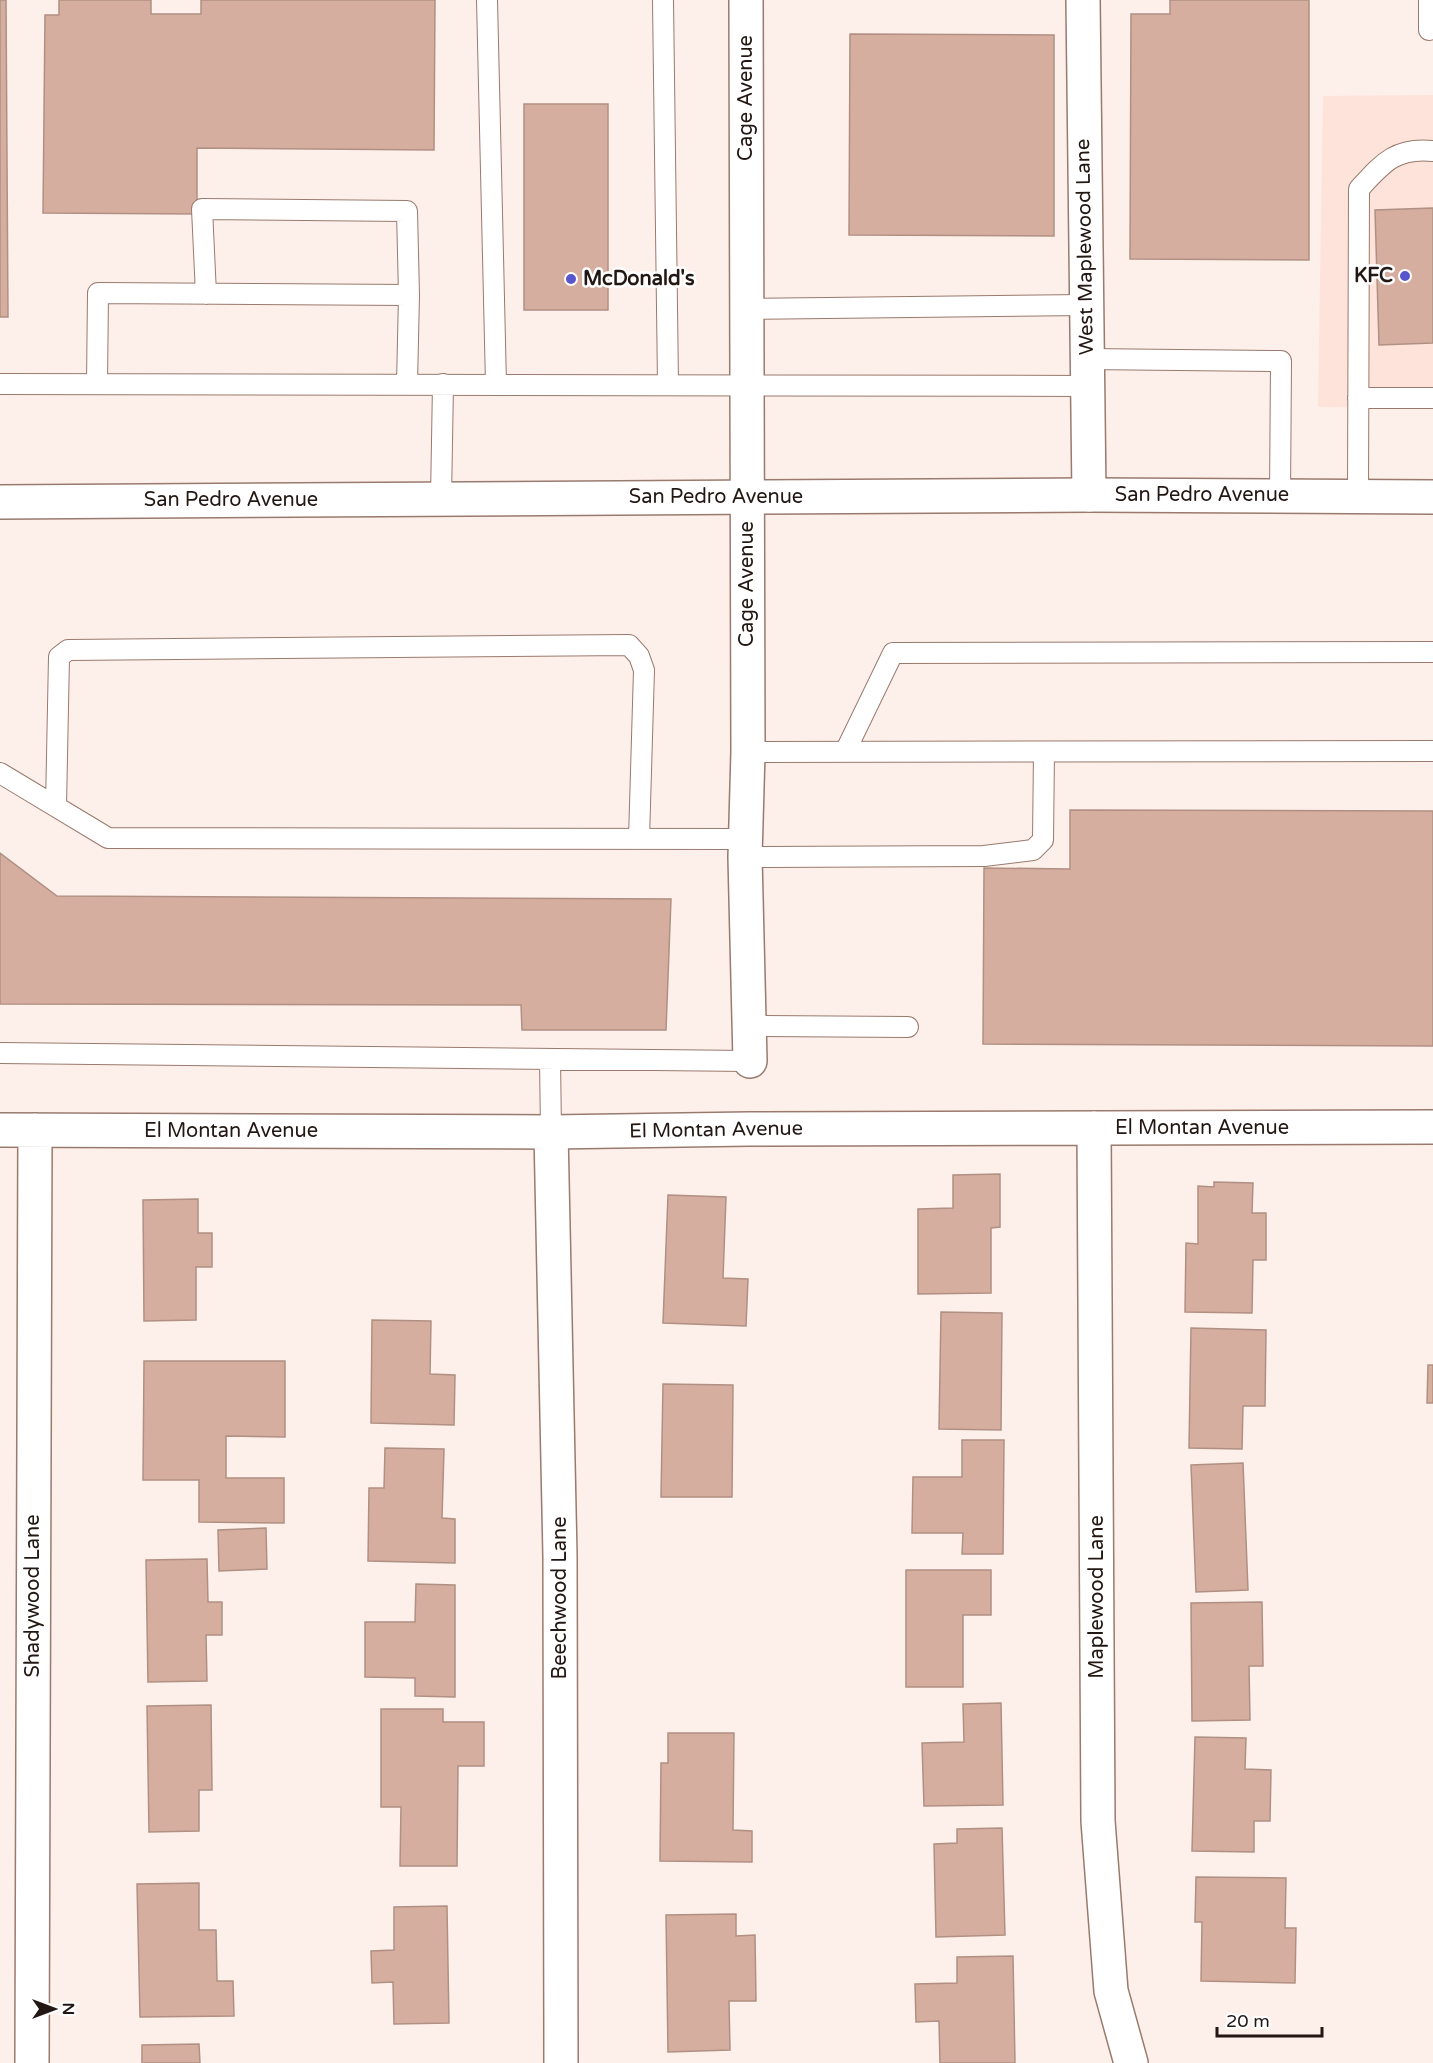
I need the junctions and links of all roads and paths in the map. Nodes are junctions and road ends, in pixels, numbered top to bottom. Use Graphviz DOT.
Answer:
graph roads {
  1 [pos="663,0"];
  2 [pos="746,0"];
  3 [pos="1083,0"];
  4 [pos="1429,0"];
  5 [pos="491,4"];
  6 [pos="1429,30"];
  7 [pos="1433,151"];
  8 [pos="206,294"];
  9 [pos="409,295"];
  10 [pos="1085,305"];
  11 [pos="746,309"];
  12 [pos="1087,372"];
  13 [pos="0,384"];
  14 [pos="97,384"];
  15 [pos="407,384"];
  16 [pos="443,384"];
  17 [pos="496,384"];
  18 [pos="668,384"];
  19 [pos="747,384"];
  20 [pos="1358,398"];
  21 [pos="1433,398"];
  22 [pos="1089,495"];
  23 [pos="1280,496"];
  24 [pos="1358,496"];
  25 [pos="747,497"];
  26 [pos="1433,497"];
  27 [pos="441,499"];
  28 [pos="0,502"];
  29 [pos="1433,652"];
  30 [pos="748,752"];
  31 [pos="845,752"];
  32 [pos="1044,752"];
  33 [pos="1433,752"];
  34 [pos="0,773"];
  35 [pos="56,806"];
  36 [pos="639,839"];
  37 [pos="746,848"];
  38 [pos="750,1026"];
  39 [pos="908,1027"];
  40 [pos="0,1053"];
  41 [pos="550,1059"];
  42 [pos="750,1061"];
  43 [pos="1433,1127"];
  44 [pos="1094,1128"];
  45 [pos="0,1130"];
  46 [pos="35,1130"];
  47 [pos="551,1132"];
  48 [pos="32,2063"];
  49 [pos="561,2063"];
  50 [pos="1131,2063"];
  1 -- 18 [label="lane"];
  2 -- 11 [label="street, Cage Avenue"];
  3 -- 10 [label="street, West Maplewood Lane"];
  4 -- 6 [label="lane"];
  5 -- 17 [label="lane"];
  7 -- 20 [label="lane"];
  8 -- 9 [label="lane"];
  8 -- 9 [label="lane"];
  8 -- 14 [label="lane"];
  9 -- 15 [label="lane"];
  10 -- 11 [label="lane"];
  10 -- 12 [label="street, West Maplewood Lane"];
  11 -- 19 [label="street, Cage Avenue"];
  12 -- 19 [label="lane"];
  12 -- 22 [label="street, West Maplewood Lane"];
  12 -- 23 [label="lane"];
  13 -- 14 [label="lane"];
  14 -- 15 [label="lane"];
  15 -- 16 [label="lane"];
  16 -- 17 [label="lane"];
  16 -- 27 [label="lane"];
  17 -- 18 [label="lane"];
  18 -- 19 [label="lane"];
  19 -- 25 [label="street, Cage Avenue"];
  20 -- 21 [label="lane"];
  20 -- 24 [label="lane"];
  22 -- 23 [label="street, San Pedro Avenue"];
  22 -- 25 [label="street, San Pedro Avenue"];
  23 -- 24 [label="street, San Pedro Avenue"];
  24 -- 26 [label="street, San Pedro Avenue"];
  25 -- 27 [label="street, San Pedro Avenue"];
  25 -- 30 [label="street, Cage Avenue"];
  27 -- 28 [label="street, San Pedro Avenue"];
  29 -- 31 [label="lane"];
  30 -- 31 [label="lane"];
  30 -- 37 [label="street, Cage Avenue"];
  31 -- 32 [label="lane"];
  32 -- 33 [label="lane"];
  32 -- 37 [label="lane"];
  34 -- 35 [label="lane"];
  35 -- 36 [label="lane"];
  35 -- 36 [label="lane"];
  36 -- 37 [label="lane"];
  37 -- 38 [label="street, Cage Avenue"];
  38 -- 39 [label="lane"];
  38 -- 42 [label="street, Cage Avenue"];
  40 -- 41 [label="lane"];
  41 -- 42 [label="lane"];
  41 -- 47 [label="lane"];
  43 -- 44 [label="street, El Montan Avenue"];
  44 -- 47 [label="street, El Montan Avenue"];
  44 -- 50 [label="street, Maplewood Lane"];
  45 -- 46 [label="street, El Montan Avenue"];
  46 -- 47 [label="street, El Montan Avenue"];
  46 -- 48 [label="street, Shadywood Lane"];
  47 -- 49 [label="street, Beechwood Lane"];
}
